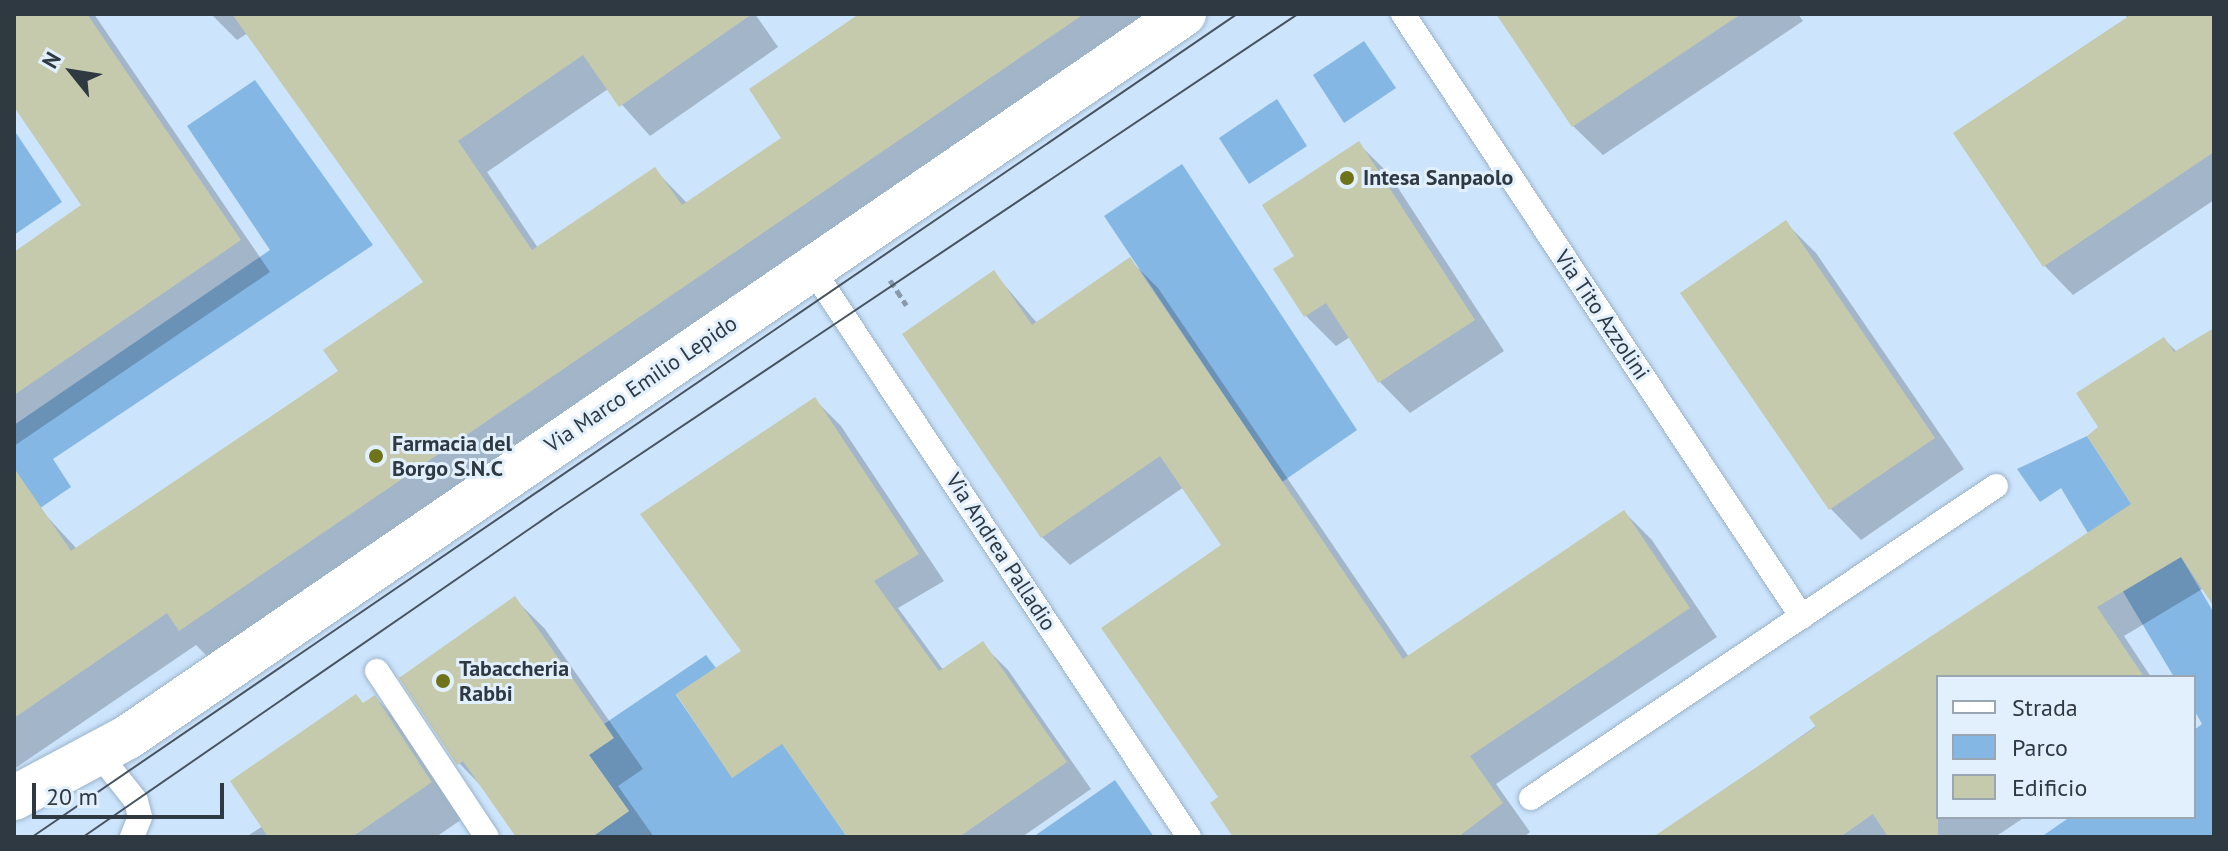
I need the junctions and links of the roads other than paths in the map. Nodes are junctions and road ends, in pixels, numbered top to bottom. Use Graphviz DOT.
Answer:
graph roads {
  1 [pos="1184,14"];
  2 [pos="1403,14"];
  3 [pos="811,267"];
  4 [pos="1996,486"];
  5 [pos="1802,617"];
  6 [pos="377,671"];
  7 [pos="98,753"];
  8 [pos="14,798"];
  9 [pos="1531,798"];
  10 [pos="132,837"];
  11 [pos="487,837"];
  12 [pos="1189,837"];
  1 -- 3 [label="main road, Via Marco Emilio Lepido"];
  2 -- 5 [label="lane, Via Tito Azzolini"];
  3 -- 7 [label="main road, Via Marco Emilio Lepido"];
  3 -- 12 [label="lane, Via Andrea Palladio"];
  4 -- 5 [label="lane"];
  5 -- 9 [label="lane"];
  6 -- 11 [label="lane"];
  7 -- 8 [label="main road, Via Marco Emilio Lepido"];
  7 -- 10 [label="lane"];
}
